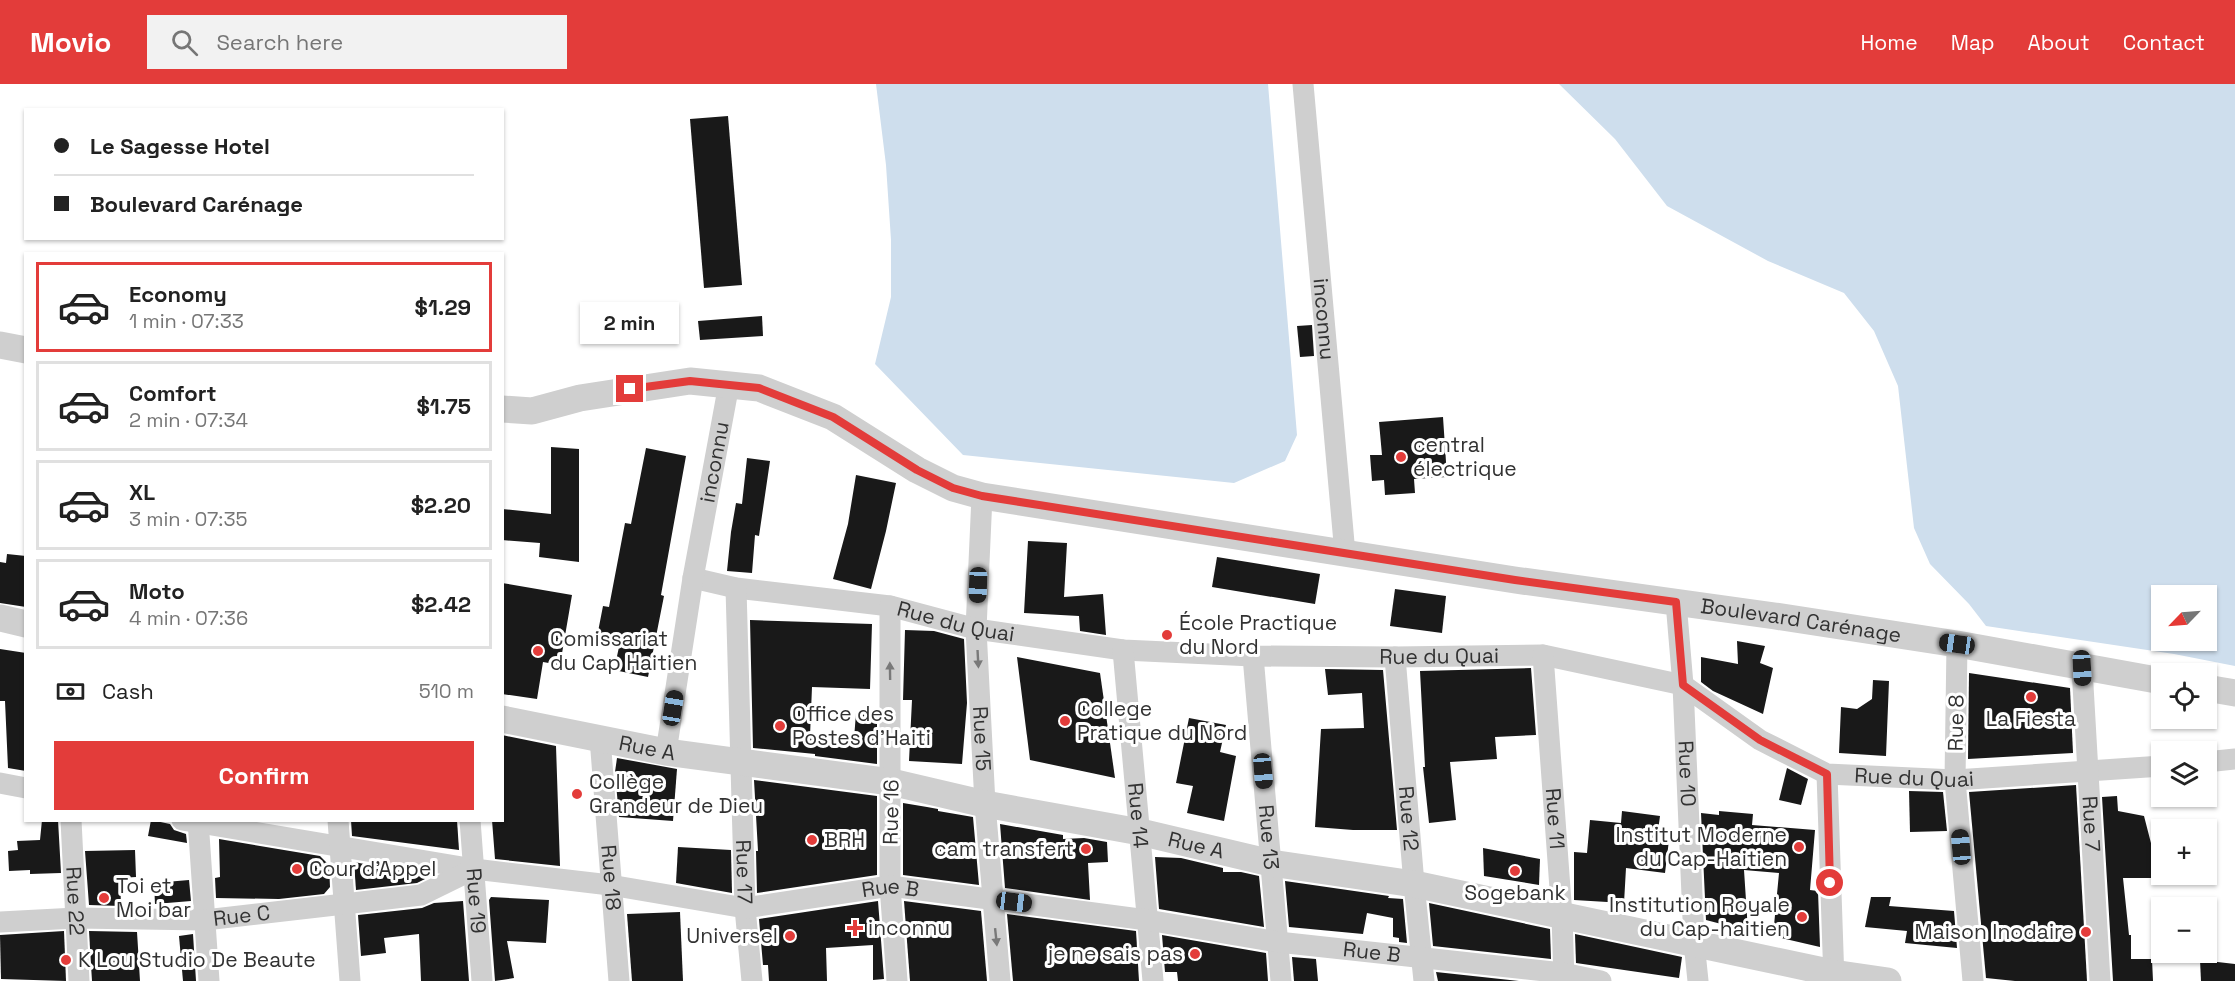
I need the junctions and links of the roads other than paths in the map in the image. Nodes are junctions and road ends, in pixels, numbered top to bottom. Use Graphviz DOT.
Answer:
graph roads {
  1 [pos="1303,84"];
  2 [pos="0,345"];
  3 [pos="24,350"];
  4 [pos="729,384"];
  5 [pos="504,409"];
  6 [pos="982,496"];
  7 [pos="1345,554"];
  8 [pos="693,578"];
  9 [pos="736,588"];
  10 [pos="1676,602"];
  11 [pos="890,606"];
  12 [pos="0,618"];
  13 [pos="24,624"];
  14 [pos="976,629"];
  15 [pos="1957,644"];
  16 [pos="1123,650"];
  17 [pos="1544,655"];
  18 [pos="1253,656"];
  19 [pos="1395,657"];
  20 [pos="2082,668"];
  21 [pos="2151,679"];
  22 [pos="1683,685"];
  23 [pos="2217,690"];
  24 [pos="2235,693"];
  25 [pos="504,719"];
  26 [pos="600,738"];
  27 [pos="666,752"];
  28 [pos="2235,759"];
  29 [pos="740,761"];
  30 [pos="2217,761"];
  31 [pos="2151,766"];
  32 [pos="2087,772"];
  33 [pos="1827,774"];
  34 [pos="1955,780"];
  35 [pos="891,782"];
  36 [pos="0,783"];
  37 [pos="24,788"];
  38 [pos="985,804"];
  39 [pos="71,822"];
  40 [pos="193,822"];
  41 [pos="338,822"];
  42 [pos="470,822"];
  43 [pos="1140,832"];
  44 [pos="340,846"];
  45 [pos="1271,863"];
  46 [pos="474,869"];
  47 [pos="1414,884"];
  48 [pos="610,885"];
  49 [pos="890,886"];
  50 [pos="992,899"];
  51 [pos="344,904"];
  52 [pos="745,908"];
  53 [pos="1562,916"];
  54 [pos="76,918"];
  55 [pos="205,920"];
  56 [pos="1148,920"];
  57 [pos="0,922"];
  58 [pos="1278,942"];
  59 [pos="1694,942"];
  60 [pos="1421,956"];
  61 [pos="1564,977"];
  62 [pos="1834,977"];
  63 [pos="79,981"];
  64 [pos="209,981"];
  65 [pos="350,981"];
  66 [pos="482,981"];
  67 [pos="619,981"];
  68 [pos="752,981"];
  69 [pos="897,981"];
  70 [pos="1000,981"];
  71 [pos="1153,981"];
  72 [pos="1281,981"];
  73 [pos="1424,981"];
  74 [pos="1601,981"];
  75 [pos="1698,981"];
  76 [pos="1888,981"];
  77 [pos="1973,981"];
  78 [pos="2100,981"];
  1 -- 7 [label="street, inconnu"];
  2 -- 3 [label="street"];
  4 -- 5 [label="street, Boulevard Carénage"];
  4 -- 6 [label="street, Boulevard Carénage"];
  4 -- 8 [label="street, inconnu"];
  6 -- 7 [label="street, Boulevard Carénage"];
  6 -- 14 [label="street, Rue 15"];
  7 -- 10 [label="street, Boulevard Carénage"];
  8 -- 9 [label="street, Rue du Quai"];
  8 -- 27 [label="street, inconnu"];
  9 -- 11 [label="street, Rue du Quai"];
  9 -- 29 [label="street"];
  10 -- 15 [label="street, Boulevard Carénage"];
  10 -- 22 [label="street, Rue 10"];
  11 -- 14 [label="street, Rue du Quai"];
  35 -- 11 [label="street, Rue 16, one-way"];
  12 -- 13 [label="street"];
  14 -- 16 [label="street, Rue du Quai"];
  14 -- 38 [label="street, Rue 15, one-way"];
  15 -- 20 [label="street, Boulevard Carénage"];
  15 -- 34 [label="street, Rue 8"];
  16 -- 18 [label="street, Rue du Quai"];
  16 -- 43 [label="street, Rue 14"];
  17 -- 19 [label="street, Rue du Quai"];
  17 -- 22 [label="street, Rue du Quai"];
  17 -- 53 [label="street, Rue 11"];
  18 -- 19 [label="street, Rue du Quai"];
  18 -- 45 [label="street, Rue 13"];
  19 -- 47 [label="street, Rue 12"];
  20 -- 21 [label="street, Boulevard Carénage"];
  20 -- 32 [label="street, Rue 7"];
  22 -- 33 [label="street, Rue du Quai"];
  22 -- 59 [label="street, Rue 10"];
  23 -- 24 [label="street"];
  25 -- 26 [label="street, Rue A"];
  26 -- 27 [label="street, Rue A"];
  26 -- 48 [label="street, Rue 18"];
  27 -- 29 [label="street, Rue A"];
  28 -- 30 [label="street"];
  29 -- 35 [label="street, Rue A"];
  29 -- 52 [label="street, Rue 17"];
  31 -- 32 [label="street, Rue du Quai"];
  32 -- 34 [label="street, Rue du Quai"];
  32 -- 78 [label="street, Rue 7"];
  33 -- 34 [label="street, Rue du Quai"];
  33 -- 62 [label="street"];
  34 -- 77 [label="street, Rue 8"];
  35 -- 38 [label="street, Rue A"];
  35 -- 49 [label="street, Rue 16"];
  36 -- 37 [label="street"];
  38 -- 43 [label="street, Rue A"];
  38 -- 50 [label="street, Rue 15"];
  39 -- 54 [label="street, Rue 22"];
  40 -- 44 [label="street, Rue B"];
  40 -- 55 [label="street"];
  41 -- 44 [label="street"];
  42 -- 46 [label="street, Rue 19"];
  43 -- 45 [label="street, Rue A"];
  43 -- 56 [label="street, Rue 14"];
  44 -- 46 [label="street, Rue B"];
  44 -- 51 [label="street"];
  45 -- 47 [label="street, Rue A"];
  45 -- 58 [label="street, Rue 13"];
  46 -- 48 [label="street, Rue B"];
  46 -- 51 [label="street, Rue C"];
  46 -- 66 [label="street, Rue 19"];
  47 -- 53 [label="street, Rue A"];
  47 -- 60 [label="street, Rue 12"];
  48 -- 52 [label="street, Rue B"];
  48 -- 67 [label="street, Rue 18"];
  49 -- 50 [label="street, Rue B"];
  49 -- 52 [label="street, Rue B"];
  49 -- 69 [label="street, Rue 16"];
  50 -- 56 [label="street, Rue B"];
  50 -- 70 [label="street, Rue 15, one-way"];
  51 -- 55 [label="street, Rue C"];
  51 -- 65 [label="street"];
  52 -- 68 [label="street, Rue 17"];
  53 -- 59 [label="street, Rue A"];
  53 -- 61 [label="street, Rue 11"];
  54 -- 55 [label="street, Rue C"];
  54 -- 57 [label="street, Rue C"];
  54 -- 63 [label="street, Rue 22"];
  55 -- 64 [label="street"];
  56 -- 58 [label="street, Rue B"];
  56 -- 71 [label="street, Rue 14"];
  58 -- 60 [label="street, Rue B"];
  58 -- 72 [label="street, Rue 13"];
  59 -- 62 [label="street, Rue A"];
  59 -- 75 [label="street, Rue 10"];
  60 -- 61 [label="street, Rue B"];
  60 -- 73 [label="street, Rue 12"];
  61 -- 74 [label="street, Rue B"];
  62 -- 76 [label="street, Rue A"];
}
